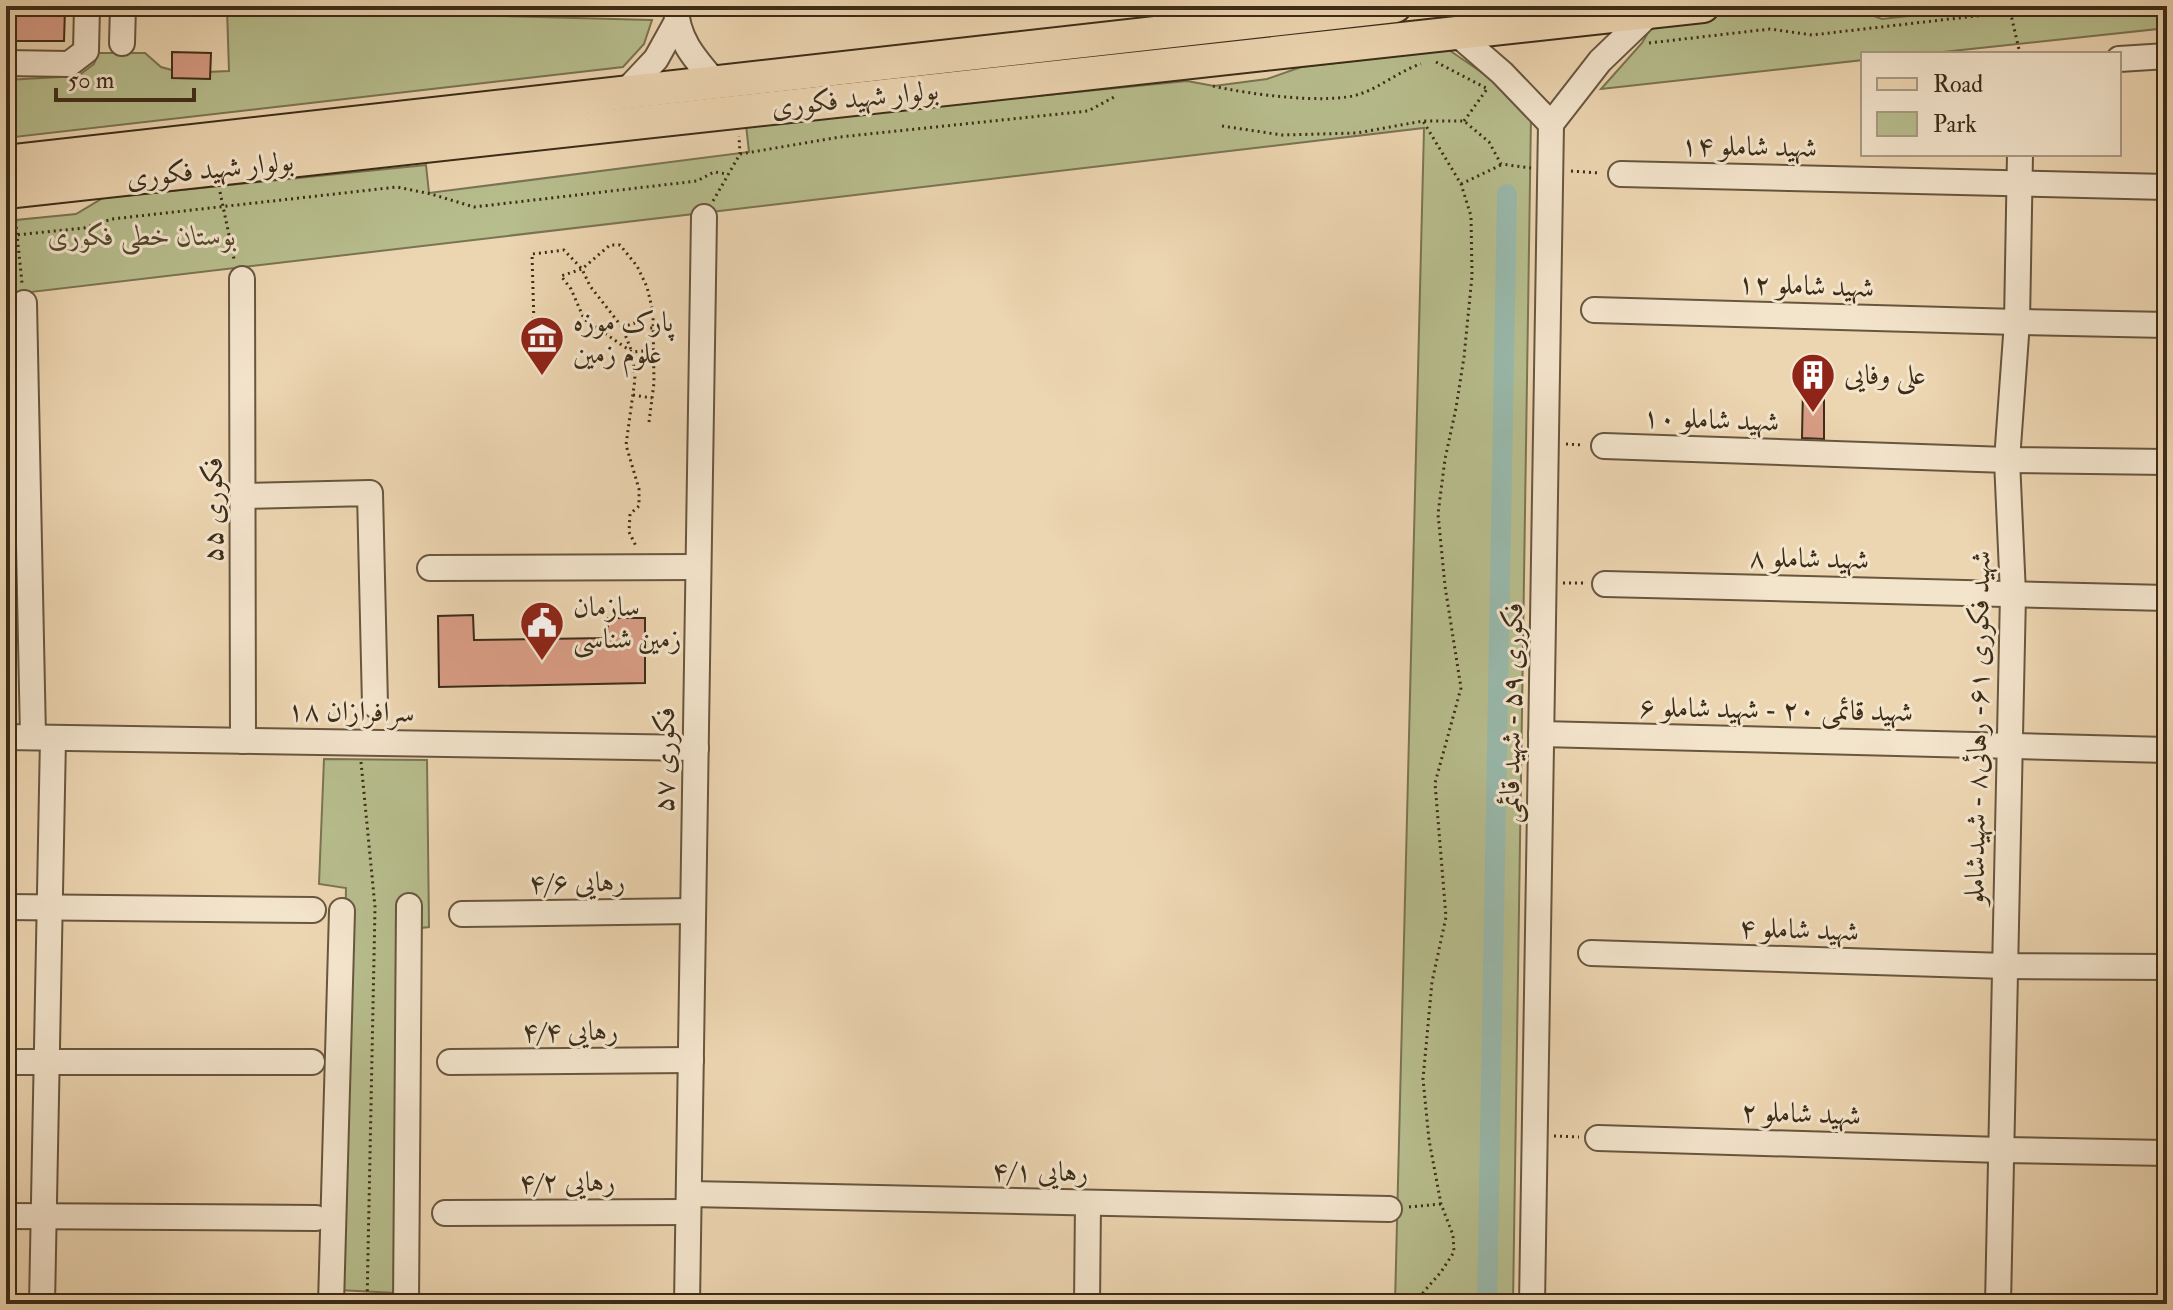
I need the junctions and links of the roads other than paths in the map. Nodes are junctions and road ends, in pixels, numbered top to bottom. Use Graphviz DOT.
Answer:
graph roads {
  1 [pos="87,6"];
  2 [pos="123,6"];
  3 [pos="1395,6"];
  4 [pos="1703,6"];
  5 [pos="1652,11"];
  6 [pos="676,14"];
  7 [pos="1457,34"];
  8 [pos="122,43"];
  9 [pos="2167,56"];
  10 [pos="2121,59"];
  11 [pos="6,63"];
  12 [pos="715,82"];
  13 [pos="624,93"];
  14 [pos="1551,124"];
  15 [pos="2020,156"];
  16 [pos="1621,174"];
  17 [pos="8,182"];
  18 [pos="2020,184"];
  19 [pos="2167,187"];
  20 [pos="704,217"];
  21 [pos="242,279"];
  22 [pos="24,303"];
  23 [pos="1594,310"];
  24 [pos="2017,322"];
  25 [pos="2167,325"];
  26 [pos="1604,446"];
  27 [pos="2007,460"];
  28 [pos="2167,462"];
  29 [pos="243,496"];
  30 [pos="698,567"];
  31 [pos="430,568"];
  32 [pos="1605,584"];
  33 [pos="2013,594"];
  34 [pos="2167,598"];
  35 [pos="375,705"];
  36 [pos="1541,734"];
  37 [pos="6,737"];
  38 [pos="43,738"];
  39 [pos="243,741"];
  40 [pos="2010,746"];
  41 [pos="696,748"];
  42 [pos="2167,750"];
  43 [pos="409,906"];
  44 [pos="6,907"];
  45 [pos="50,908"];
  46 [pos="313,910"];
  47 [pos="342,911"];
  48 [pos="693,911"];
  49 [pos="462,914"];
  50 [pos="1591,953"];
  51 [pos="2005,966"];
  52 [pos="2167,967"];
  53 [pos="691,1060"];
  54 [pos="6,1062"];
  55 [pos="312,1062"];
  56 [pos="450,1062"];
  57 [pos="47,1063"];
  58 [pos="1598,1138"];
  59 [pos="2001,1150"];
  60 [pos="2167,1153"];
  61 [pos="689,1203"];
  62 [pos="1088,1203"];
  63 [pos="1389,1209"];
  64 [pos="445,1213"];
  65 [pos="6,1216"];
  66 [pos="44,1217"];
  67 [pos="316,1218"];
  68 [pos="42,1304"];
  69 [pos="331,1304"];
  70 [pos="406,1304"];
  71 [pos="687,1304"];
  72 [pos="1087,1304"];
  73 [pos="1532,1304"];
  74 [pos="1998,1304"];
  1 -- 11 [label="street"];
  2 -- 8 [label="street"];
  3 -- 12 [label="main road, بولوار شهید فکوری"];
  4 -- 5 [label="main road, بولوار شهید فکوری"];
  5 -- 7 [label="main road, بولوار شهید فکوری"];
  5 -- 14 [label="street"];
  6 -- 12 [label="street"];
  6 -- 13 [label="street"];
  7 -- 14 [label="street"];
  7 -- 17 [label="main road, بولوار شهید فکوری"];
  9 -- 10 [label="street"];
  12 -- 13 [label="main road, بولوار شهید فکوری"];
  13 -- 17 [label="main road, بولوار شهید فکوری"];
  14 -- 36 [label="street, فکوری ۵۹ - شهید قائمی"];
  15 -- 18 [label="street, شهید فکوری ۶۱- رهائی۸ - شهیدشاملو"];
  16 -- 18 [label="street, شهید شاملو ۱۴"];
  18 -- 19 [label="street, شهید شاملو ۱۴"];
  18 -- 24 [label="street, شهید فکوری ۶۱- رهائی۸ - شهیدشاملو"];
  20 -- 30 [label="street, فکوری ۵۷"];
  21 -- 29 [label="street, فکوری ۵۵"];
  22 -- 38 [label="street"];
  23 -- 24 [label="street, شهید شاملو ۱۲"];
  24 -- 25 [label="street, شهید شاملو ۱۲"];
  24 -- 27 [label="street, شهید فکوری ۶۱- رهائی۸ - شهیدشاملو"];
  26 -- 27 [label="street, شهید شاملو ۱۰"];
  27 -- 28 [label="street, شهید شاملو ۱۰"];
  27 -- 33 [label="street, شهید فکوری ۶۱- رهائی۸ - شهیدشاملو"];
  29 -- 35 [label="street"];
  29 -- 39 [label="street, فکوری ۵۵"];
  30 -- 31 [label="street"];
  30 -- 41 [label="street, فکوری ۵۷"];
  32 -- 33 [label="street, شهید شاملو ۸"];
  33 -- 34 [label="street, شهید شاملو ۸"];
  33 -- 40 [label="street, شهید فکوری ۶۱- رهائی۸ - شهیدشاملو"];
  36 -- 40 [label="street, شهید قائمی ۲۰ - شهید شاملو ۶"];
  36 -- 73 [label="street, فکوری ۵۹ - شهید قائمی"];
  37 -- 38 [label="street, سرافرازان ۱۸"];
  38 -- 39 [label="street, سرافرازان ۱۸"];
  38 -- 45 [label="street"];
  39 -- 41 [label="street, سرافرازان ۱۸"];
  40 -- 42 [label="street, شهید قائمی ۲۰ - شهید شاملو ۶"];
  40 -- 51 [label="street, شهید فکوری ۶۱- رهائی۸ - شهیدشاملو"];
  41 -- 48 [label="street, فکوری ۵۷"];
  43 -- 70 [label="street"];
  44 -- 45 [label="street"];
  45 -- 46 [label="street"];
  45 -- 57 [label="street"];
  47 -- 69 [label="street"];
  48 -- 49 [label="street, رهایی ۴/۶"];
  48 -- 53 [label="street, فکوری ۵۷"];
  50 -- 51 [label="street, شهید شاملو ۴"];
  51 -- 52 [label="street, شهید شاملو ۴"];
  51 -- 59 [label="street, شهید فکوری ۶۱- رهائی۸ - شهیدشاملو"];
  53 -- 56 [label="street, رهایی ۴/۴"];
  53 -- 61 [label="street, فکوری ۵۷"];
  54 -- 57 [label="street"];
  55 -- 57 [label="street"];
  57 -- 66 [label="street"];
  58 -- 59 [label="street, شهید شاملو ۲"];
  59 -- 60 [label="street, شهید شاملو ۲"];
  59 -- 74 [label="street, شهید فکوری ۶۱- رهائی۸ - شهیدشاملو"];
  61 -- 62 [label="street, رهایی ۴/۱"];
  61 -- 64 [label="street, رهایی ۴/۲"];
  61 -- 71 [label="street, فکوری ۵۷"];
  62 -- 63 [label="street, رهایی ۴/۱"];
  62 -- 72 [label="street"];
  65 -- 66 [label="street"];
  66 -- 67 [label="street"];
  66 -- 68 [label="street"];
}
